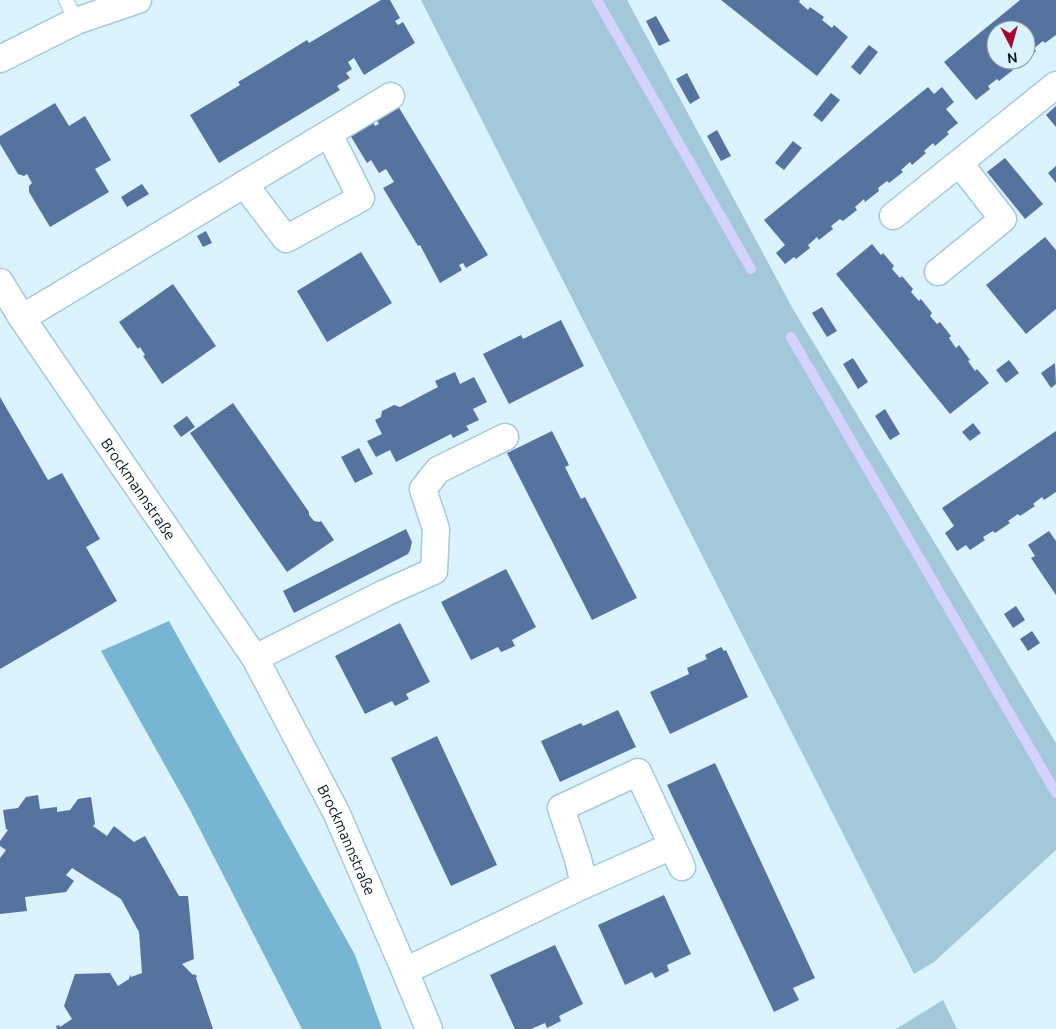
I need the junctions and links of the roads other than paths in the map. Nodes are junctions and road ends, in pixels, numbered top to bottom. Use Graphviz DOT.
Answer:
graph roads {
  1 [pos="138,0"];
  2 [pos="71,11"];
  3 [pos="0,59"];
  4 [pos="1056,85"];
  5 [pos="391,96"];
  6 [pos="328,134"];
  7 [pos="960,164"];
  8 [pos="244,184"];
  9 [pos="893,216"];
  10 [pos="938,272"];
  11 [pos="0,282"];
  12 [pos="22,318"];
  13 [pos="505,437"];
  14 [pos="255,658"];
  15 [pos="584,886"];
  16 [pos="405,970"];
  17 [pos="428,1029"];
  1 -- 2 [label="street"];
  2 -- 3 [label="street"];
  4 -- 7 [label="street"];
  5 -- 6 [label="street"];
  6 -- 8 [label="street"];
  6 -- 8 [label="street"];
  7 -- 9 [label="street"];
  7 -- 10 [label="street"];
  8 -- 12 [label="street"];
  11 -- 12 [label="street, Brockmannstraße"];
  12 -- 14 [label="street, Brockmannstraße"];
  13 -- 14 [label="street"];
  14 -- 16 [label="street, Brockmannstraße"];
  15 -- 15 [label="street"];
  15 -- 16 [label="street"];
  16 -- 17 [label="street, Brockmannstraße"];
}
